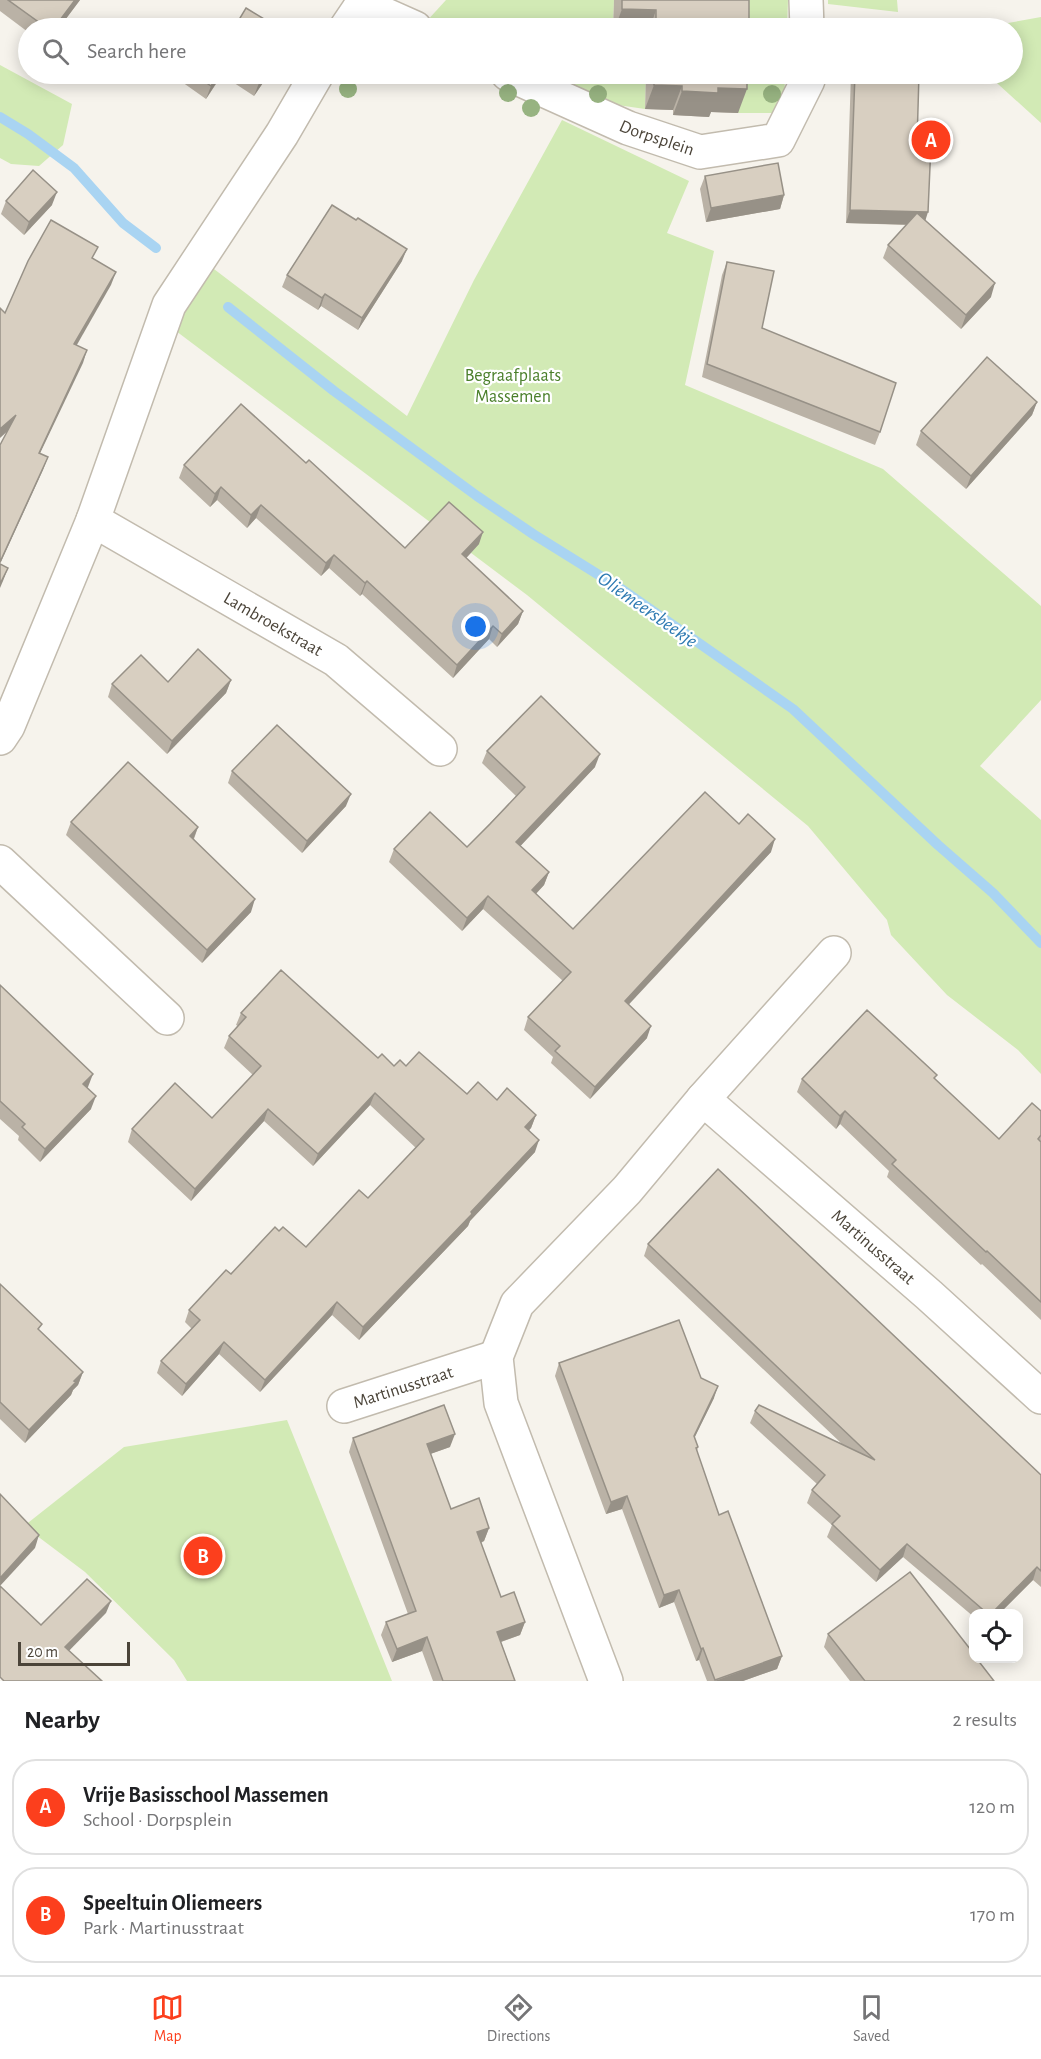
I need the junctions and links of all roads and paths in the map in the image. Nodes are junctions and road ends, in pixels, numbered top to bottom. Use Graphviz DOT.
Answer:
graph roads {
  1 [pos="807,0"];
  2 [pos="358,11"];
  3 [pos="381,18"];
  4 [pos="807,18"];
  5 [pos="311,84"];
  6 [pos="530,84"];
  7 [pos="806,84"];
  8 [pos="93,520"];
  9 [pos="0,738"];
  10 [pos="440,749"];
  11 [pos="0,862"];
  12 [pos="834,953"];
  13 [pos="167,1018"];
  14 [pos="703,1100"];
  15 [pos="496,1357"];
  16 [pos="1041,1397"];
  17 [pos="344,1406"];
  18 [pos="606,1681"];
  1 -- 4 [label="street"];
  2 -- 3 [label="street"];
  5 -- 8 [label="street"];
  6 -- 7 [label="street, Dorpsplein"];
  8 -- 9 [label="street"];
  8 -- 10 [label="street, Lambroekstraat"];
  11 -- 13 [label="street"];
  12 -- 14 [label="street"];
  14 -- 15 [label="street"];
  14 -- 16 [label="street, Martinusstraat"];
  15 -- 17 [label="street, Martinusstraat"];
  15 -- 18 [label="street"];
}
